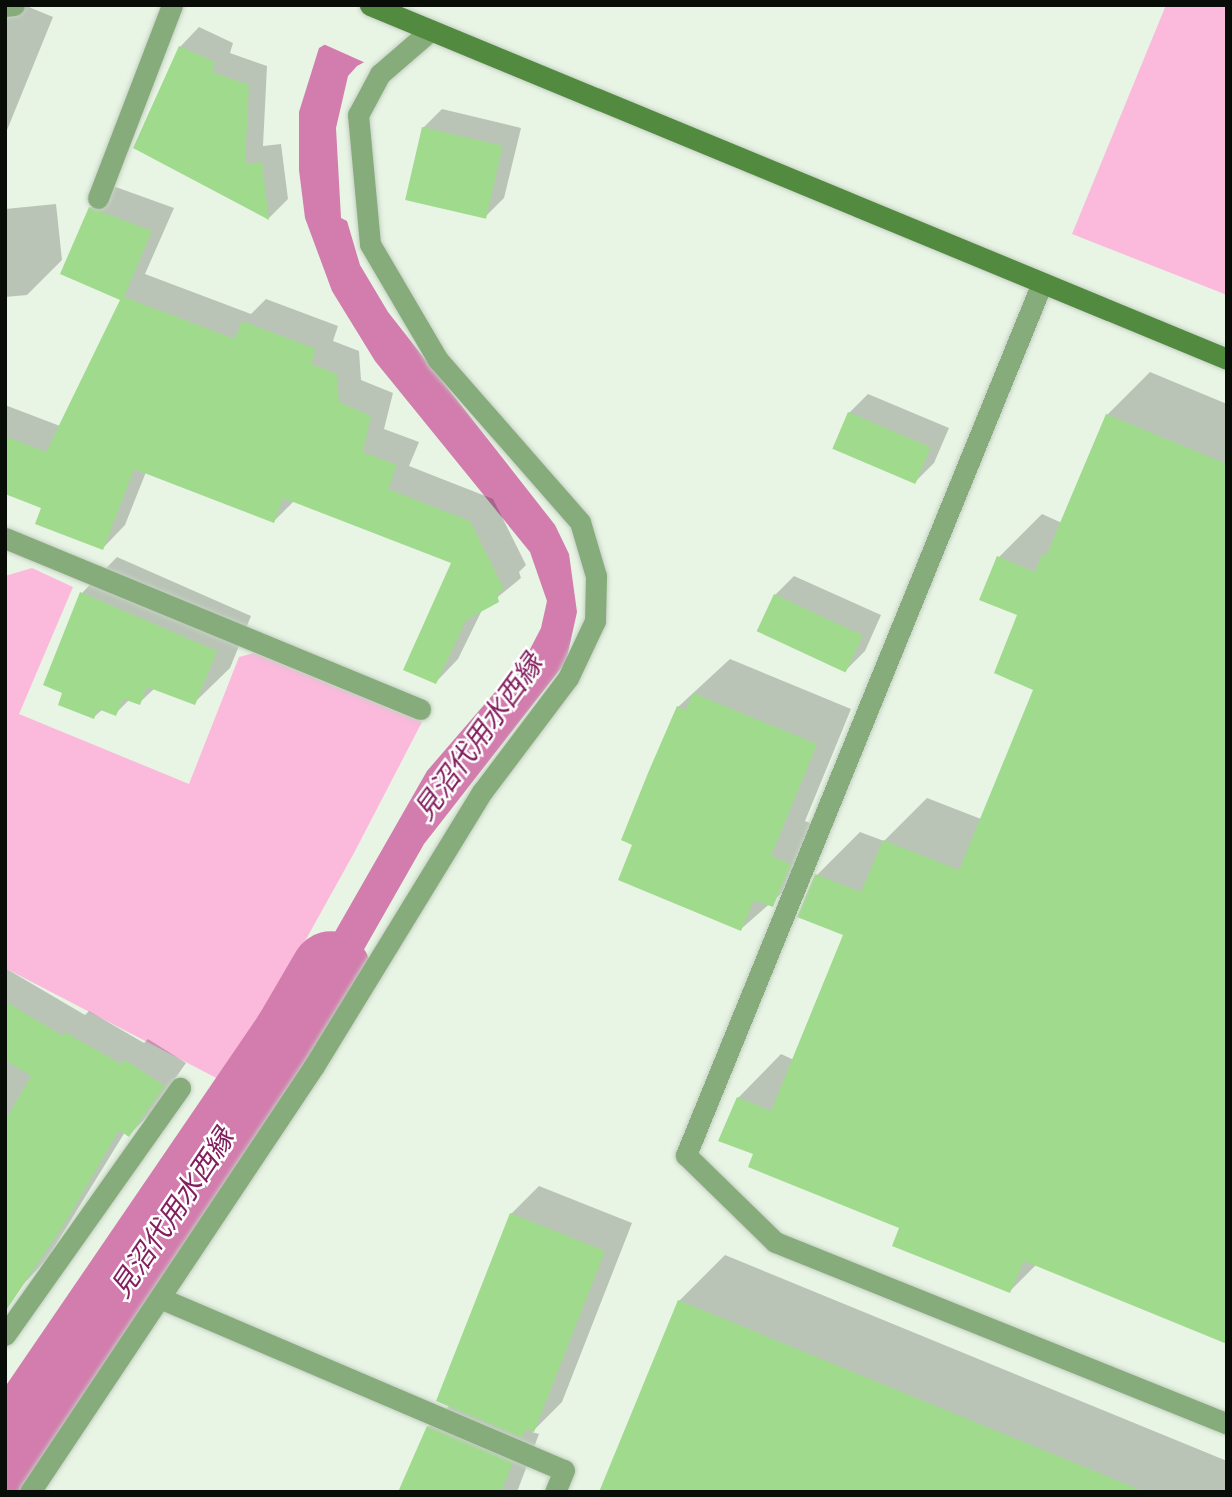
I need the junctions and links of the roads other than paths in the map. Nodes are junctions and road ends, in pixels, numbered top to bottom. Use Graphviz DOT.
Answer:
graph roads {
  1 [pos="14,5"];
  2 [pos="172,5"];
  3 [pos="370,5"];
  4 [pos="5,6"];
  5 [pos="437,32"];
  6 [pos="98,198"];
  7 [pos="1042,283"];
  8 [pos="1227,359"];
  9 [pos="5,538"];
  10 [pos="420,709"];
  11 [pos="180,1088"];
  12 [pos="160,1298"];
  13 [pos="5,1335"];
  14 [pos="1227,1424"];
  15 [pos="30,1492"];
  16 [pos="555,1492"];
  1 -- 4 [label="street"];
  2 -- 6 [label="street"];
  3 -- 5 [label="street"];
  5 -- 7 [label="street"];
  5 -- 12 [label="street"];
  7 -- 8 [label="street"];
  7 -- 14 [label="street"];
  9 -- 10 [label="street"];
  11 -- 13 [label="street"];
  12 -- 15 [label="street"];
  12 -- 16 [label="street"];
}
